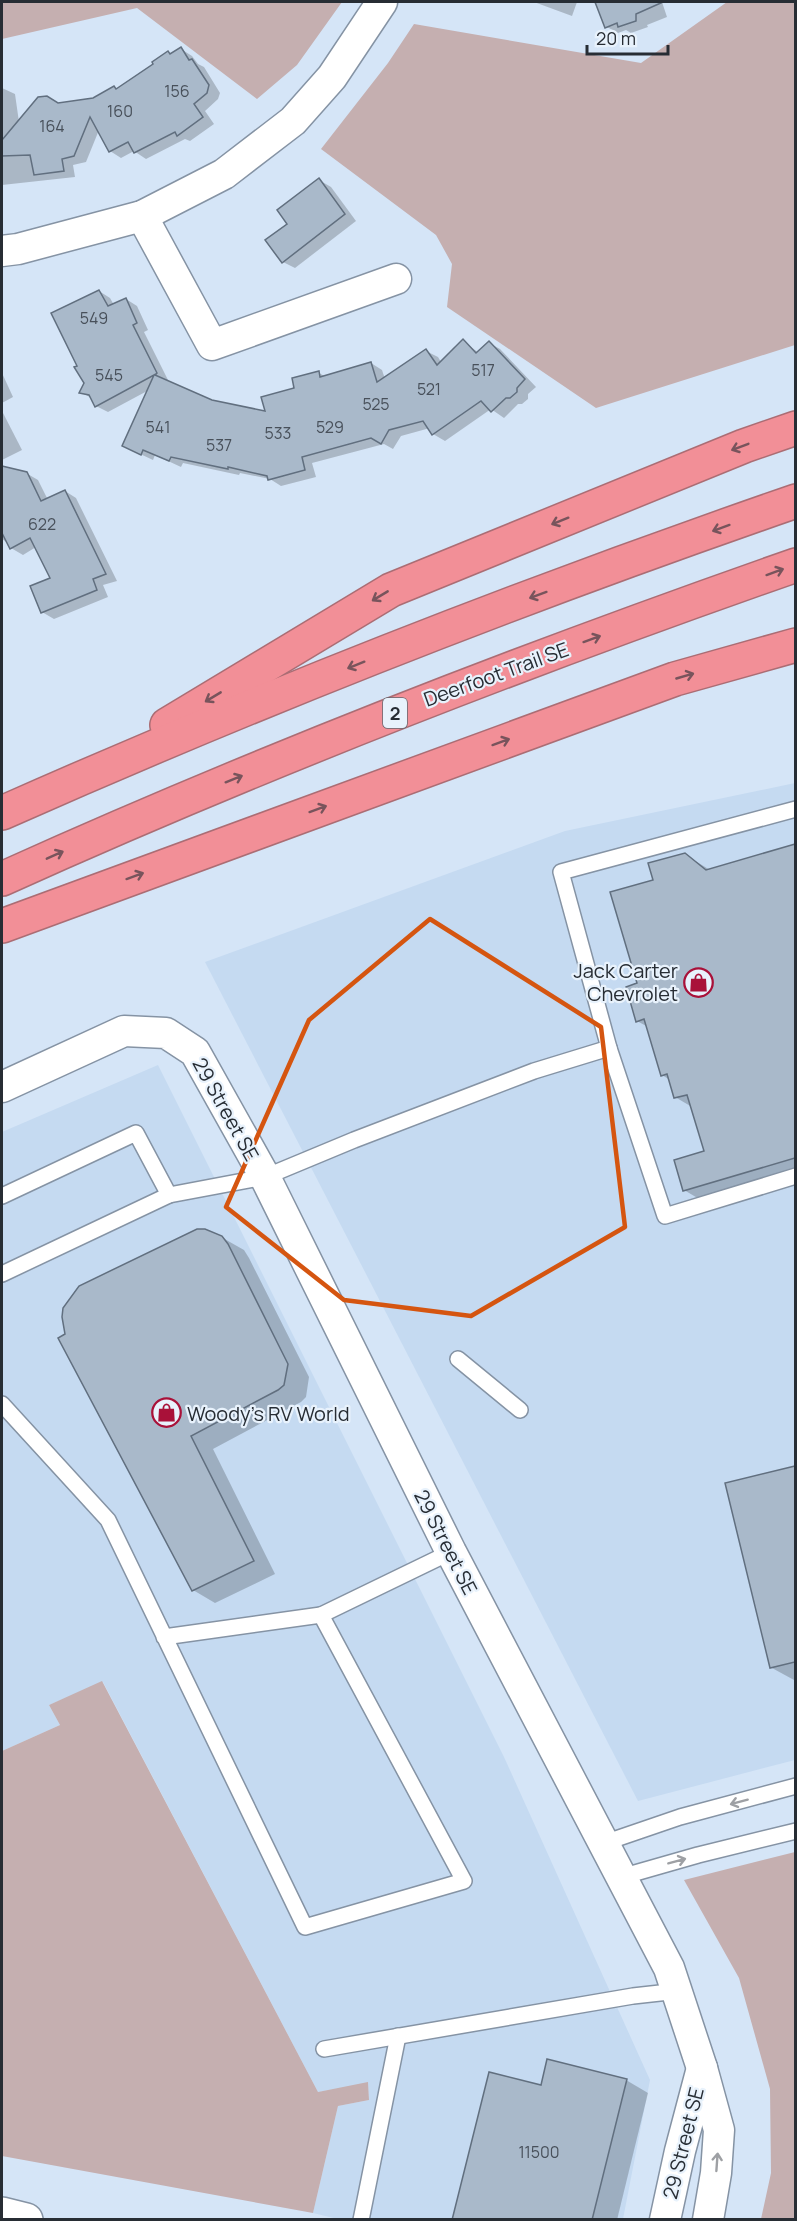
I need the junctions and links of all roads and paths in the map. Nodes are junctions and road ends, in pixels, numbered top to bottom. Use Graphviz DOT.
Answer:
graph roads {
  1 [pos="382,2"];
  2 [pos="142,216"];
  3 [pos="2,251"];
  4 [pos="396,279"];
  5 [pos="795,428"];
  6 [pos="795,501"];
  7 [pos="795,565"];
  8 [pos="795,645"];
  9 [pos="76,780"];
  10 [pos="795,809"];
  11 [pos="2,813"];
  12 [pos="2,879"];
  13 [pos="2,926"];
  14 [pos="609,1048"];
  15 [pos="2,1087"];
  16 [pos="795,1176"];
  17 [pos="265,1178"];
  18 [pos="169,1195"];
  19 [pos="2,1196"];
  20 [pos="2,1274"];
  21 [pos="458,1359"];
  22 [pos="2,1404"];
  23 [pos="520,1410"];
  24 [pos="451,1552"];
  25 [pos="321,1615"];
  26 [pos="164,1637"];
  27 [pos="795,1786"];
  28 [pos="795,1831"];
  29 [pos="604,1843"];
  30 [pos="621,1877"];
  31 [pos="678,1991"];
  32 [pos="398,2036"];
  33 [pos="324,2049"];
  34 [pos="702,2067"];
  35 [pos="2,2214"];
  36 [pos="26,2220"];
  37 [pos="361,2220"];
  38 [pos="665,2220"];
  39 [pos="708,2220"];
  1 -- 2 [label="street"];
  2 -- 3 [label="street"];
  2 -- 4 [label="street"];
  5 -- 9 [label="highway, one-way"];
  6 -- 9 [label="highway, one-way"];
  12 -- 7 [label="highway, Deerfoot Trail SE / 2, one-way"];
  13 -- 8 [label="highway, one-way"];
  9 -- 11 [label="highway"];
  10 -- 14 [label="lane"];
  14 -- 16 [label="lane"];
  14 -- 17 [label="lane"];
  15 -- 17 [label="street, 29 Street SE"];
  17 -- 18 [label="lane"];
  17 -- 24 [label="street, 29 Street SE"];
  18 -- 19 [label="lane"];
  18 -- 20 [label="lane"];
  21 -- 23 [label="lane"];
  22 -- 26 [label="lane"];
  24 -- 25 [label="lane"];
  24 -- 29 [label="street, 29 Street SE"];
  25 -- 26 [label="lane"];
  25 -- 26 [label="lane"];
  27 -- 29 [label="lane, one-way"];
  30 -- 28 [label="lane, one-way"];
  29 -- 30 [label="street, 29 Street SE"];
  30 -- 31 [label="street, 29 Street SE"];
  31 -- 32 [label="lane"];
  31 -- 34 [label="street, 29 Street SE"];
  32 -- 33 [label="lane"];
  32 -- 37 [label="lane"];
  34 -- 38 [label="street, 29 Street SE"];
  39 -- 34 [label="street, 29 Street SE, one-way"];
  35 -- 36 [label="main road"];
}
